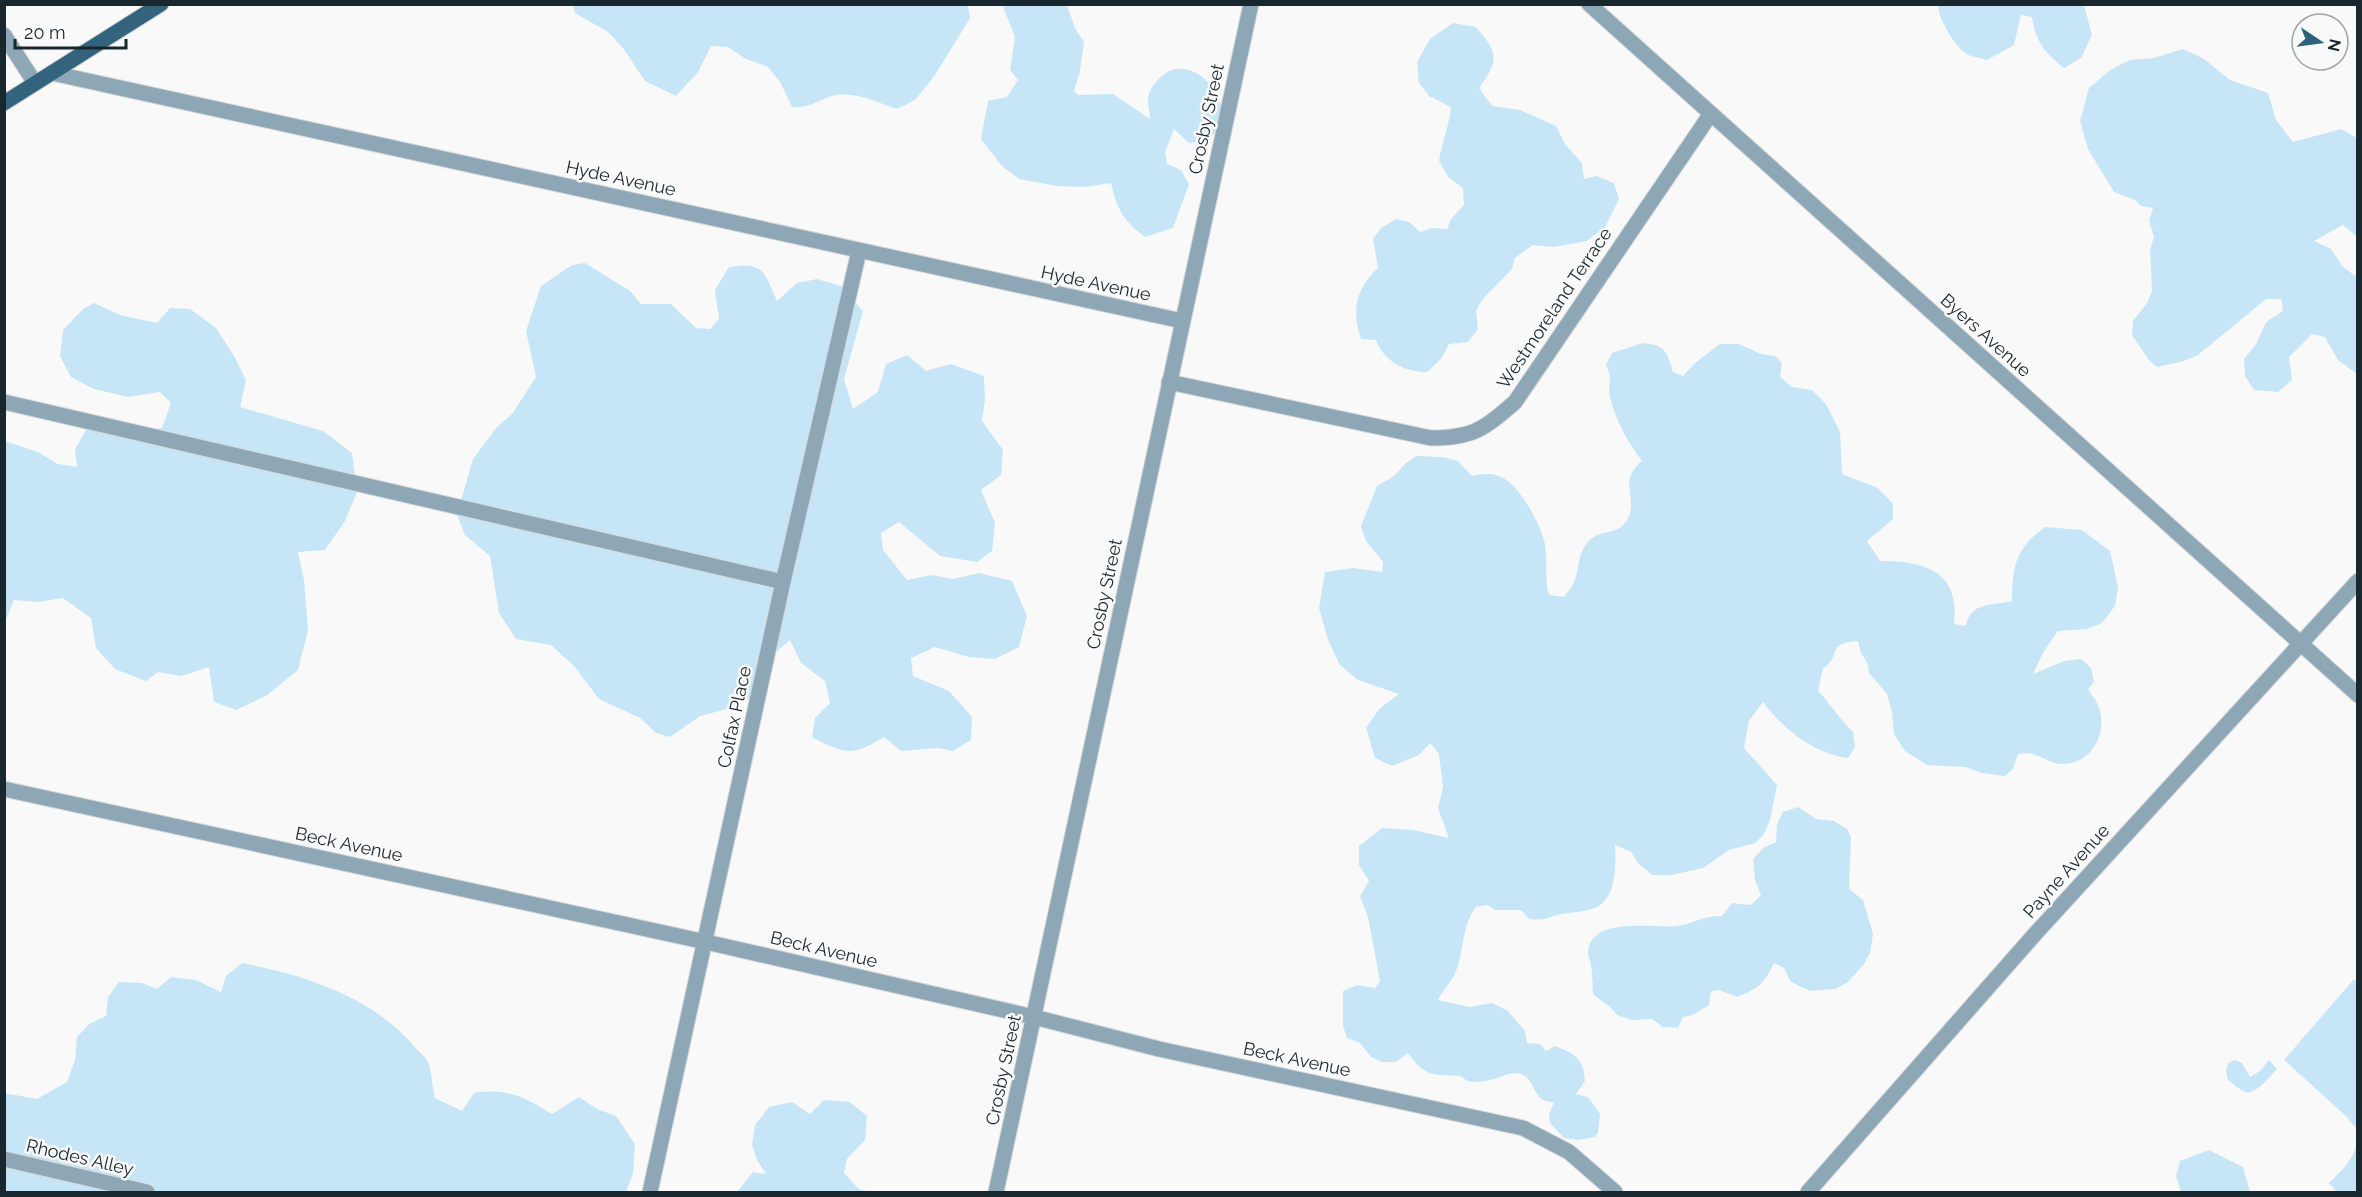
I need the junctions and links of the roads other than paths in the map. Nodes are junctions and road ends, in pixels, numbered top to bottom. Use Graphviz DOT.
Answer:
graph roads {
  1 [pos="161,4"];
  2 [pos="1251,4"];
  3 [pos="1589,4"];
  4 [pos="4,35"];
  5 [pos="52,74"];
  6 [pos="35,83"];
  7 [pos="4,103"];
  8 [pos="1710,114"];
  9 [pos="859,251"];
  10 [pos="1182,321"];
  11 [pos="1169,382"];
  12 [pos="4,402"];
  13 [pos="2358,581"];
  14 [pos="783,582"];
  15 [pos="2302,644"];
  16 [pos="2358,695"];
  17 [pos="4,789"];
  18 [pos="706,942"];
  19 [pos="1034,1017"];
  20 [pos="4,1159"];
  21 [pos="147,1192"];
  22 [pos="650,1192"];
  23 [pos="996,1192"];
  24 [pos="1615,1192"];
  25 [pos="1808,1192"];
  1 -- 5 [label="main road"];
  2 -- 10 [label="street, Crosby Street"];
  3 -- 8 [label="street, Byers Avenue"];
  4 -- 6 [label="street"];
  5 -- 6 [label="main road"];
  5 -- 9 [label="street, Hyde Avenue"];
  6 -- 7 [label="main road"];
  8 -- 11 [label="street, Westmoreland Terrace"];
  8 -- 15 [label="street, Byers Avenue"];
  9 -- 10 [label="street, Hyde Avenue"];
  9 -- 14 [label="street, Colfax Place"];
  10 -- 11 [label="street, Crosby Street"];
  11 -- 19 [label="street, Crosby Street"];
  12 -- 14 [label="street"];
  13 -- 15 [label="street, Payne Avenue"];
  14 -- 18 [label="street, Colfax Place"];
  15 -- 16 [label="street, Byers Avenue"];
  15 -- 25 [label="street, Payne Avenue"];
  17 -- 18 [label="street, Beck Avenue"];
  18 -- 19 [label="street, Beck Avenue"];
  18 -- 22 [label="street, Colfax Place"];
  19 -- 23 [label="street, Crosby Street"];
  19 -- 24 [label="street, Beck Avenue"];
  20 -- 21 [label="street, Rhodes Alley"];
}
